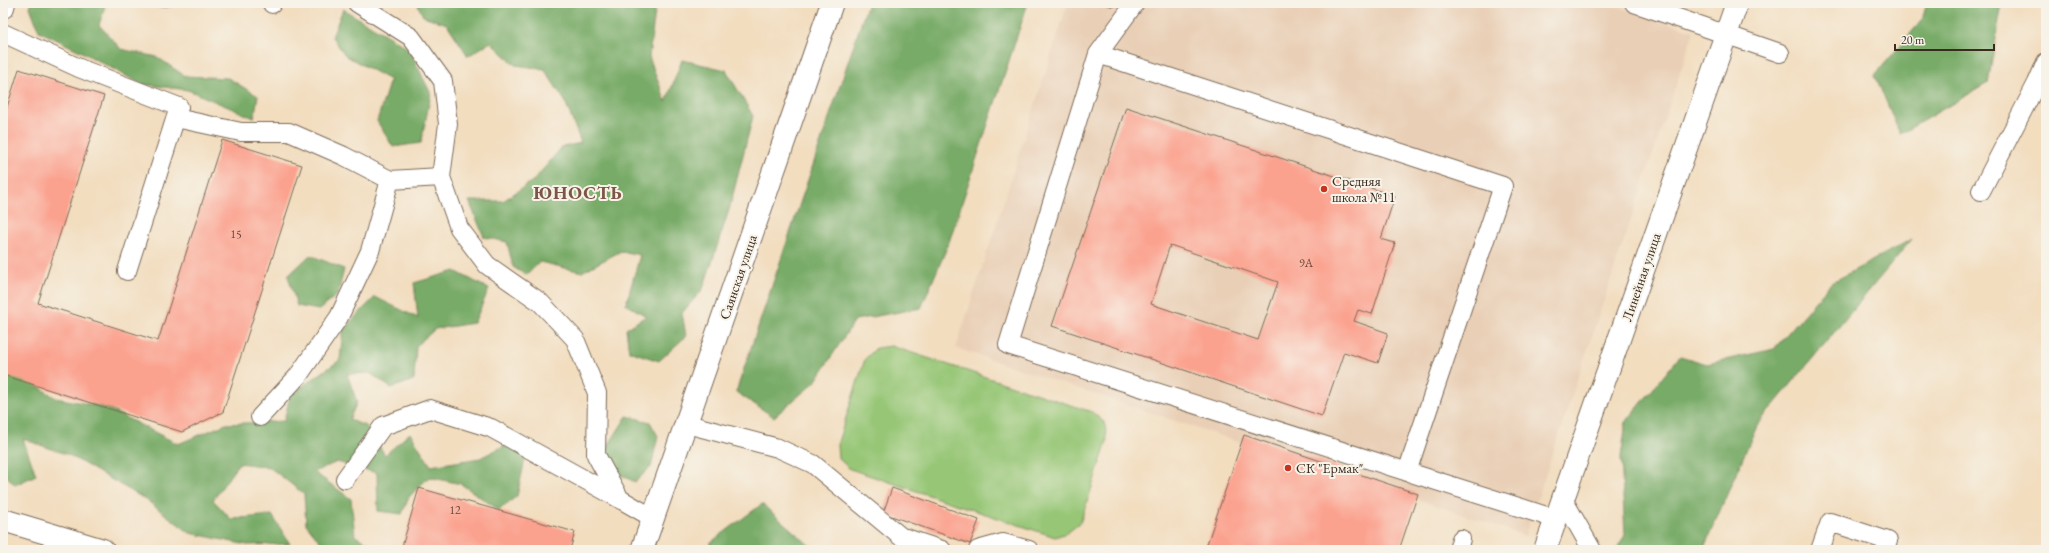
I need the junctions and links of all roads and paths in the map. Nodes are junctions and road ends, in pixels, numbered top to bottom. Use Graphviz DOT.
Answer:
graph roads {
  1 [pos="4,3"];
  2 [pos="357,3"];
  3 [pos="832,3"];
  4 [pos="1135,3"];
  5 [pos="1634,3"];
  6 [pos="1737,3"];
  7 [pos="3,7"];
  8 [pos="3,33"];
  9 [pos="1726,34"];
  10 [pos="1780,53"];
  11 [pos="1098,54"];
  12 [pos="2046,62"];
  13 [pos="176,118"];
  14 [pos="441,177"];
  15 [pos="390,180"];
  16 [pos="1981,191"];
  17 [pos="126,271"];
  18 [pos="260,417"];
  19 [pos="687,424"];
  20 [pos="1407,472"];
  21 [pos="345,479"];
  22 [pos="620,499"];
  23 [pos="1559,509"];
  24 [pos="653,518"];
  25 [pos="3,520"];
  26 [pos="1888,541"];
  27 [pos="102,550"];
  28 [pos="642,550"];
  29 [pos="942,550"];
  30 [pos="978,550"];
  31 [pos="1030,550"];
  32 [pos="1545,550"];
  33 [pos="1592,550"];
  34 [pos="1820,550"];
  1 -- 7 [label="street"];
  2 -- 14 [label="lane"];
  3 -- 19 [label="street, Саянская улица"];
  4 -- 11 [label="lane"];
  5 -- 9 [label="lane"];
  6 -- 9 [label="street, Линейная улица"];
  8 -- 13 [label="lane"];
  9 -- 10 [label="lane"];
  9 -- 23 [label="street, Линейная улица"];
  11 -- 20 [label="lane"];
  11 -- 20 [label="lane"];
  12 -- 16 [label="lane"];
  13 -- 15 [label="lane"];
  13 -- 17 [label="lane"];
  14 -- 15 [label="lane"];
  14 -- 22 [label="lane"];
  15 -- 18 [label="lane"];
  19 -- 24 [label="street, Саянская улица"];
  19 -- 29 [label="lane"];
  20 -- 23 [label="lane"];
  21 -- 22 [label="lane"];
  22 -- 24 [label="lane"];
  23 -- 32 [label="street, Линейная улица"];
  23 -- 33 [label="lane"];
  24 -- 28 [label="street, Саянская улица"];
  25 -- 27 [label="street"];
  26 -- 34 [label="lane"];
  30 -- 31 [label="lane"];
}
